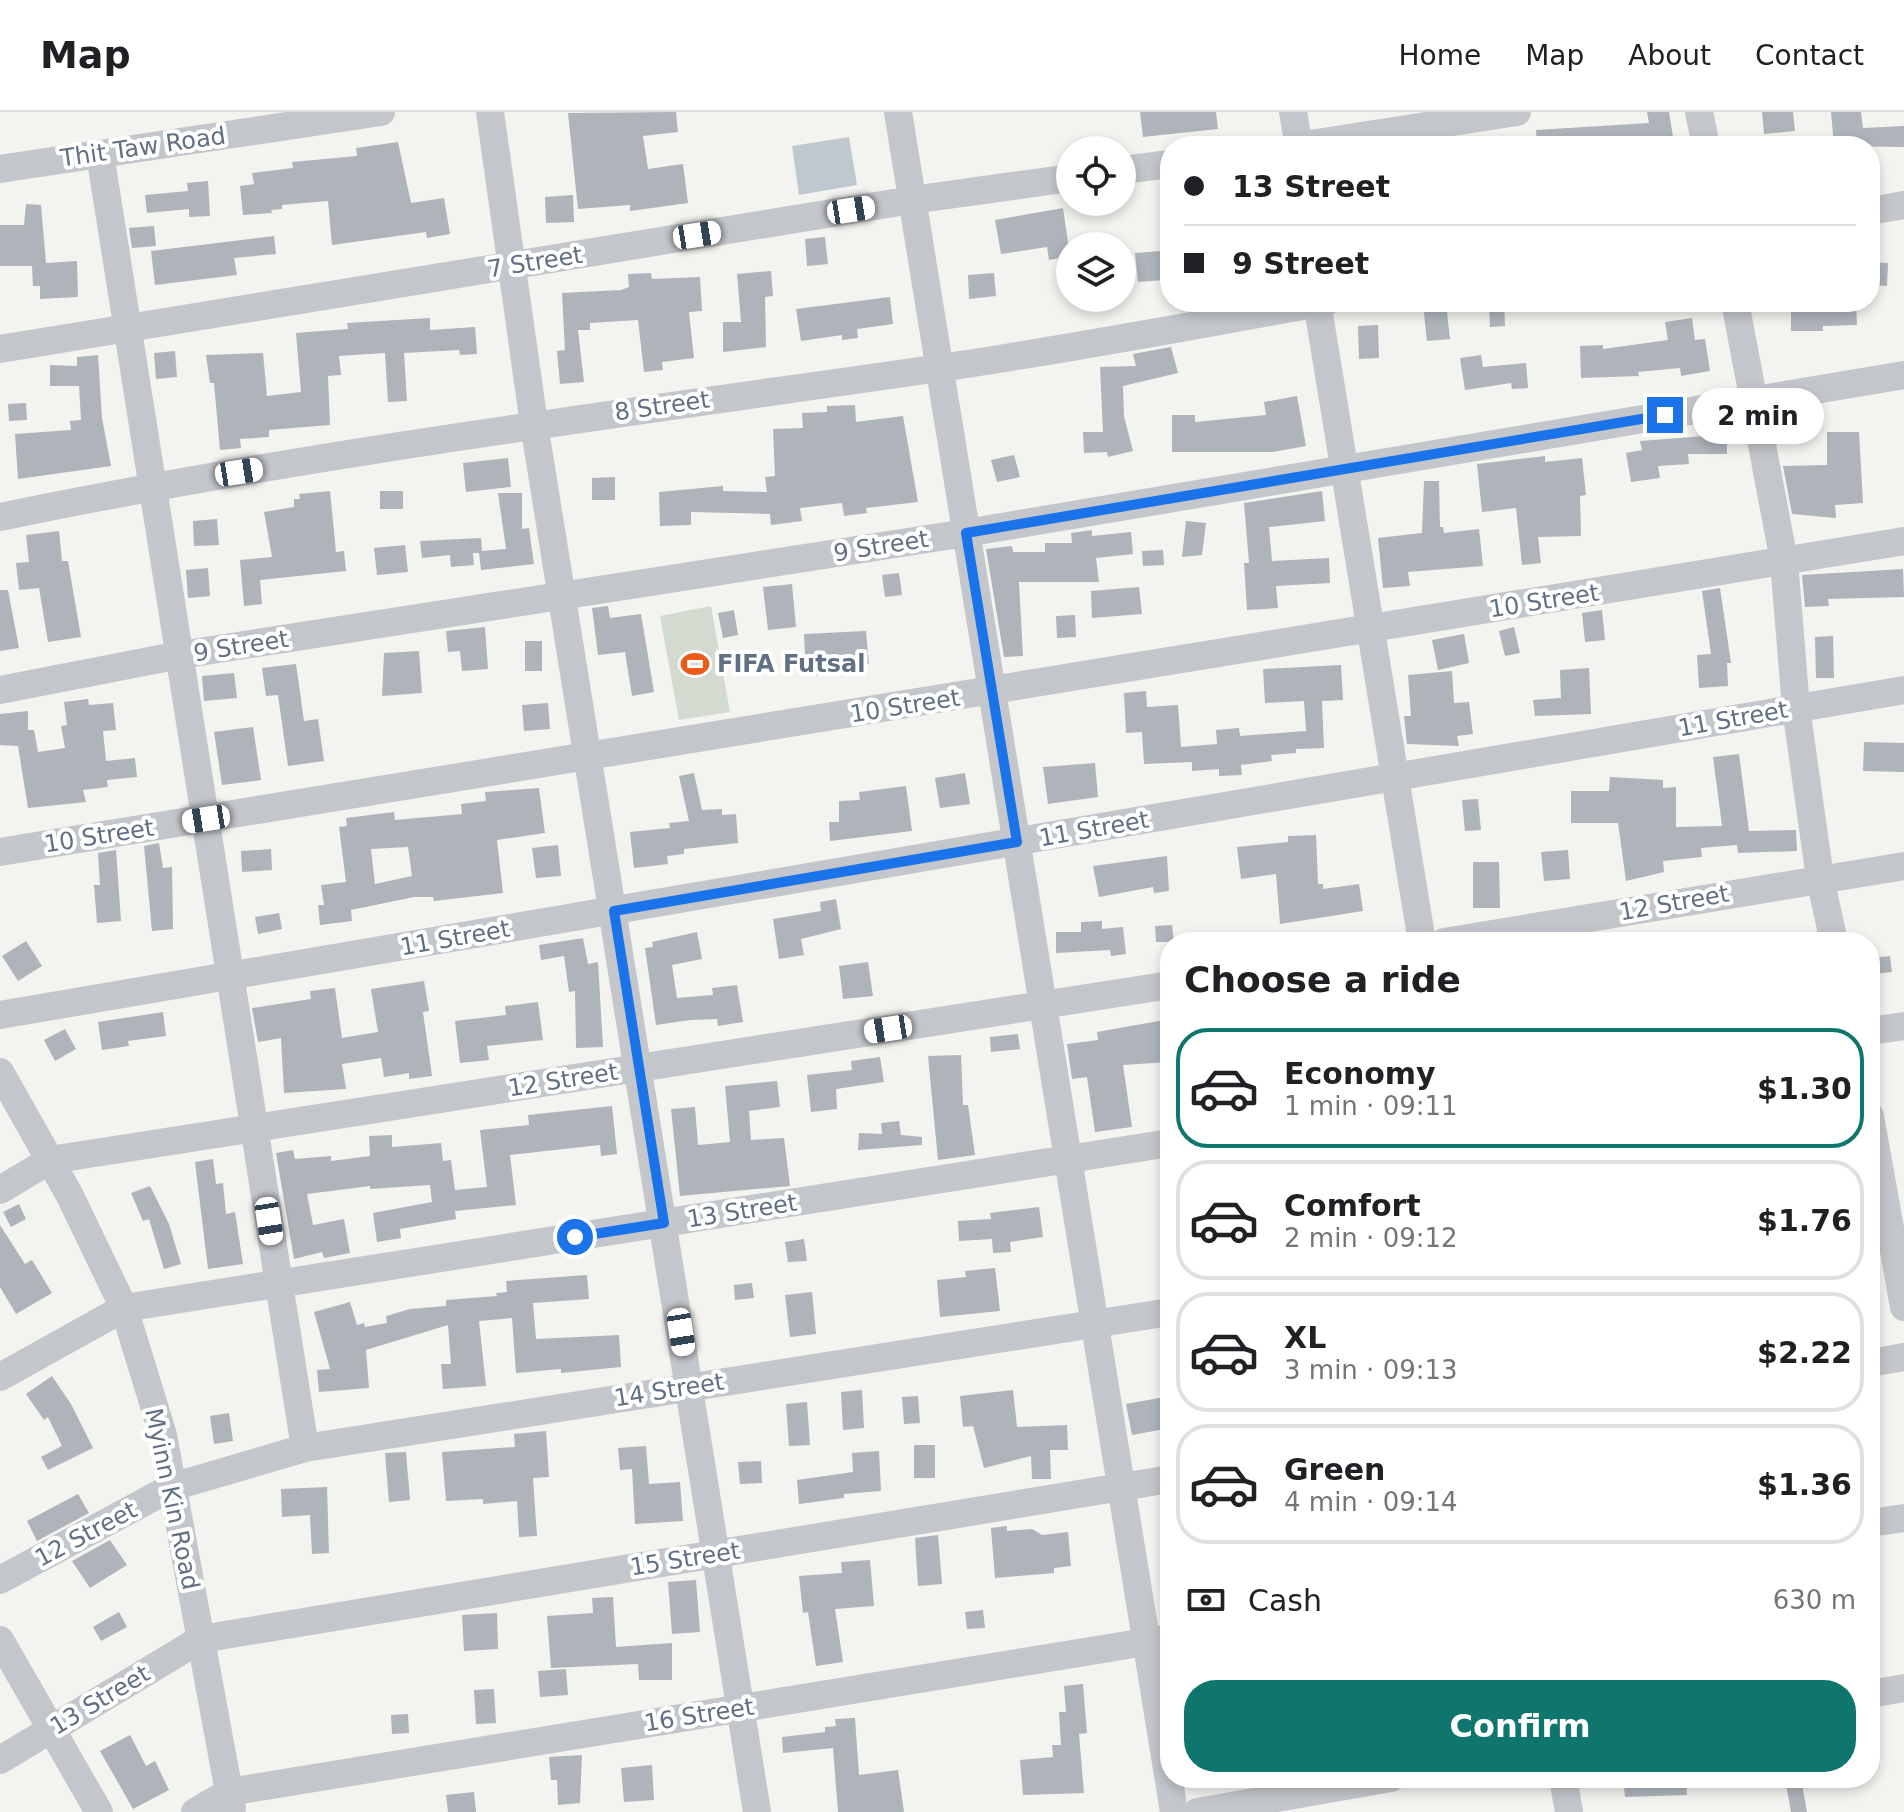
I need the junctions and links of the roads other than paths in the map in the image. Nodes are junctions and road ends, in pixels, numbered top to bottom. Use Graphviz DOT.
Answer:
graph roads {
  1 [pos="381,112"];
  2 [pos="490,112"];
  3 [pos="898,112"];
  4 [pos="1293,112"];
  5 [pos="1517,112"];
  6 [pos="1699,112"];
  7 [pos="1297,136"];
  8 [pos="1362,136"];
  9 [pos="1704,136"];
  10 [pos="100,154"];
  11 [pos="1160,165"];
  12 [pos="1136,168"];
  13 [pos="0,169"];
  14 [pos="1056,180"];
  15 [pos="912,200"];
  16 [pos="1904,205"];
  17 [pos="1880,209"];
  18 [pos="513,265"];
  19 [pos="1268,312"];
  20 [pos="1321,312"];
  21 [pos="1737,312"];
  22 [pos="129,328"];
  23 [pos="0,349"];
  24 [pos="937,369"];
  25 [pos="1904,375"];
  26 [pos="1754,401"];
  27 [pos="534,424"];
  28 [pos="1342,467"];
  29 [pos="150,486"];
  30 [pos="0,517"];
  31 [pos="966,533"];
  32 [pos="1904,541"];
  33 [pos="1784,561"];
  34 [pos="564,595"];
  35 [pos="1369,631"];
  36 [pos="180,655"];
  37 [pos="0,690"];
  38 [pos="1904,690"];
  39 [pos="992,692"];
  40 [pos="1796,708"];
  41 [pos="589,757"];
  42 [pos="1394,778"];
  43 [pos="206,819"];
  44 [pos="1017,842"];
  45 [pos="0,852"];
  46 [pos="1904,866"];
  47 [pos="1820,878"];
  48 [pos="614,911"];
  49 [pos="1420,932"];
  50 [pos="1503,932"];
  51 [pos="1832,932"];
  52 [pos="231,976"];
  53 [pos="1160,987"];
  54 [pos="1043,1005"];
  55 [pos="0,1015"];
  56 [pos="1904,1026"];
  57 [pos="1880,1030"];
  58 [pos="639,1068"];
  59 [pos="0,1072"];
  60 [pos="255,1128"];
  61 [pos="1160,1145"];
  62 [pos="1068,1159"];
  63 [pos="50,1160"];
  64 [pos="1880,1165"];
  65 [pos="0,1190"];
  66 [pos="1887,1199"];
  67 [pos="664,1223"];
  68 [pos="279,1283"];
  69 [pos="1904,1307"];
  70 [pos="124,1308"];
  71 [pos="1160,1313"];
  72 [pos="1095,1323"];
  73 [pos="1904,1357"];
  74 [pos="1880,1361"];
  75 [pos="0,1377"];
  76 [pos="689,1387"];
  77 [pos="305,1448"];
  78 [pos="1160,1481"];
  79 [pos="172,1487"];
  80 [pos="1121,1487"];
  81 [pos="1904,1518"];
  82 [pos="1880,1522"];
  83 [pos="716,1554"];
  84 [pos="0,1580"];
  85 [pos="201,1639"];
  86 [pos="0,1640"];
  87 [pos="1158,1640"];
  88 [pos="1160,1662"];
  89 [pos="1904,1688"];
  90 [pos="1880,1692"];
  91 [pos="740,1708"];
  92 [pos="51,1730"];
  93 [pos="0,1760"];
  94 [pos="1172,1788"];
  95 [pos="1334,1788"];
  96 [pos="1565,1788"];
  97 [pos="231,1802"];
  98 [pos="99,1812"];
  99 [pos="195,1812"];
  100 [pos="757,1812"];
  101 [pos="1174,1812"];
  102 [pos="1197,1812"];
  103 [pos="1569,1812"];
  1 -- 10 [label="street, Thit Taw Road"];
  2 -- 18 [label="street"];
  3 -- 15 [label="street"];
  4 -- 7 [label="street"];
  5 -- 8 [label="street"];
  6 -- 9 [label="street"];
  10 -- 13 [label="street, Thit Taw Road"];
  10 -- 22 [label="street"];
  11 -- 12 [label="street"];
  14 -- 15 [label="street, 7 Street"];
  15 -- 18 [label="street, 7 Street"];
  15 -- 24 [label="street"];
  16 -- 17 [label="street"];
  18 -- 22 [label="street, 7 Street"];
  18 -- 27 [label="street"];
  19 -- 24 [label="street, 8 Street"];
  20 -- 28 [label="street"];
  21 -- 26 [label="street"];
  22 -- 23 [label="street, 7 Street"];
  22 -- 29 [label="street"];
  24 -- 27 [label="street, 8 Street"];
  24 -- 31 [label="street"];
  25 -- 26 [label="street, 9 Street"];
  26 -- 28 [label="street, 9 Street"];
  26 -- 33 [label="street"];
  27 -- 29 [label="street, 8 Street"];
  27 -- 34 [label="street"];
  28 -- 31 [label="street, 9 Street"];
  28 -- 35 [label="street"];
  29 -- 30 [label="street, 8 Street"];
  29 -- 36 [label="street"];
  31 -- 34 [label="street, 9 Street"];
  31 -- 39 [label="street"];
  32 -- 33 [label="street, 10 Street"];
  33 -- 35 [label="street, 10 Street"];
  33 -- 40 [label="street"];
  34 -- 36 [label="street, 9 Street"];
  34 -- 41 [label="street"];
  35 -- 39 [label="street, 10 Street"];
  35 -- 42 [label="street"];
  36 -- 37 [label="street, 9 Street"];
  36 -- 43 [label="street"];
  38 -- 40 [label="street, 11 Street"];
  39 -- 41 [label="street, 10 Street"];
  39 -- 44 [label="street"];
  40 -- 42 [label="street, 11 Street"];
  40 -- 47 [label="street"];
  41 -- 43 [label="street, 10 Street"];
  41 -- 48 [label="street"];
  42 -- 44 [label="street, 11 Street"];
  42 -- 49 [label="street"];
  43 -- 45 [label="street, 10 Street"];
  43 -- 52 [label="street"];
  44 -- 48 [label="street, 11 Street"];
  44 -- 54 [label="street"];
  46 -- 47 [label="street, 12 Street"];
  47 -- 50 [label="street, 12 Street"];
  47 -- 51 [label="street"];
  48 -- 52 [label="street, 11 Street"];
  48 -- 58 [label="street"];
  52 -- 55 [label="street, 11 Street"];
  52 -- 60 [label="street"];
  53 -- 54 [label="street, 12 Street"];
  54 -- 58 [label="street, 12 Street"];
  54 -- 62 [label="street"];
  56 -- 57 [label="street"];
  58 -- 60 [label="street, 12 Street"];
  58 -- 67 [label="street"];
  59 -- 63 [label="street, Myinn Kin Road"];
  60 -- 63 [label="street, 12 Street"];
  60 -- 68 [label="street"];
  61 -- 62 [label="street, 13 Street"];
  62 -- 67 [label="street, 13 Street"];
  62 -- 72 [label="street"];
  63 -- 65 [label="street"];
  63 -- 70 [label="street, Myinn Kin Road"];
  64 -- 66 [label="street"];
  66 -- 69 [label="street"];
  67 -- 68 [label="street, 13 Street"];
  67 -- 76 [label="street"];
  68 -- 70 [label="street, 13 Street"];
  68 -- 77 [label="street"];
  70 -- 75 [label="street"];
  70 -- 79 [label="street, Myinn Kin Road"];
  71 -- 72 [label="street, 14 Street"];
  72 -- 76 [label="street, 14 Street"];
  72 -- 80 [label="street"];
  73 -- 74 [label="street"];
  76 -- 77 [label="street, 14 Street"];
  76 -- 83 [label="street"];
  77 -- 79 [label="street, 14 Street"];
  78 -- 80 [label="street, 15 Street"];
  79 -- 84 [label="street, 12 Street"];
  79 -- 85 [label="street, Myinn Kin Road"];
  80 -- 83 [label="street, 15 Street"];
  80 -- 87 [label="street"];
  81 -- 82 [label="street"];
  83 -- 85 [label="street, 15 Street"];
  83 -- 91 [label="street"];
  85 -- 92 [label="street, 13 Street"];
  85 -- 97 [label="street, Myinn Kin Road"];
  86 -- 92 [label="street"];
  87 -- 88 [label="street"];
  87 -- 91 [label="street, 16 Street"];
  89 -- 90 [label="street"];
  91 -- 97 [label="street, 16 Street"];
  91 -- 100 [label="street"];
  92 -- 93 [label="street, 13 Street"];
  92 -- 98 [label="street"];
  94 -- 101 [label="street"];
  95 -- 102 [label="street"];
  96 -- 103 [label="street"];
  97 -- 99 [label="street"];
}
